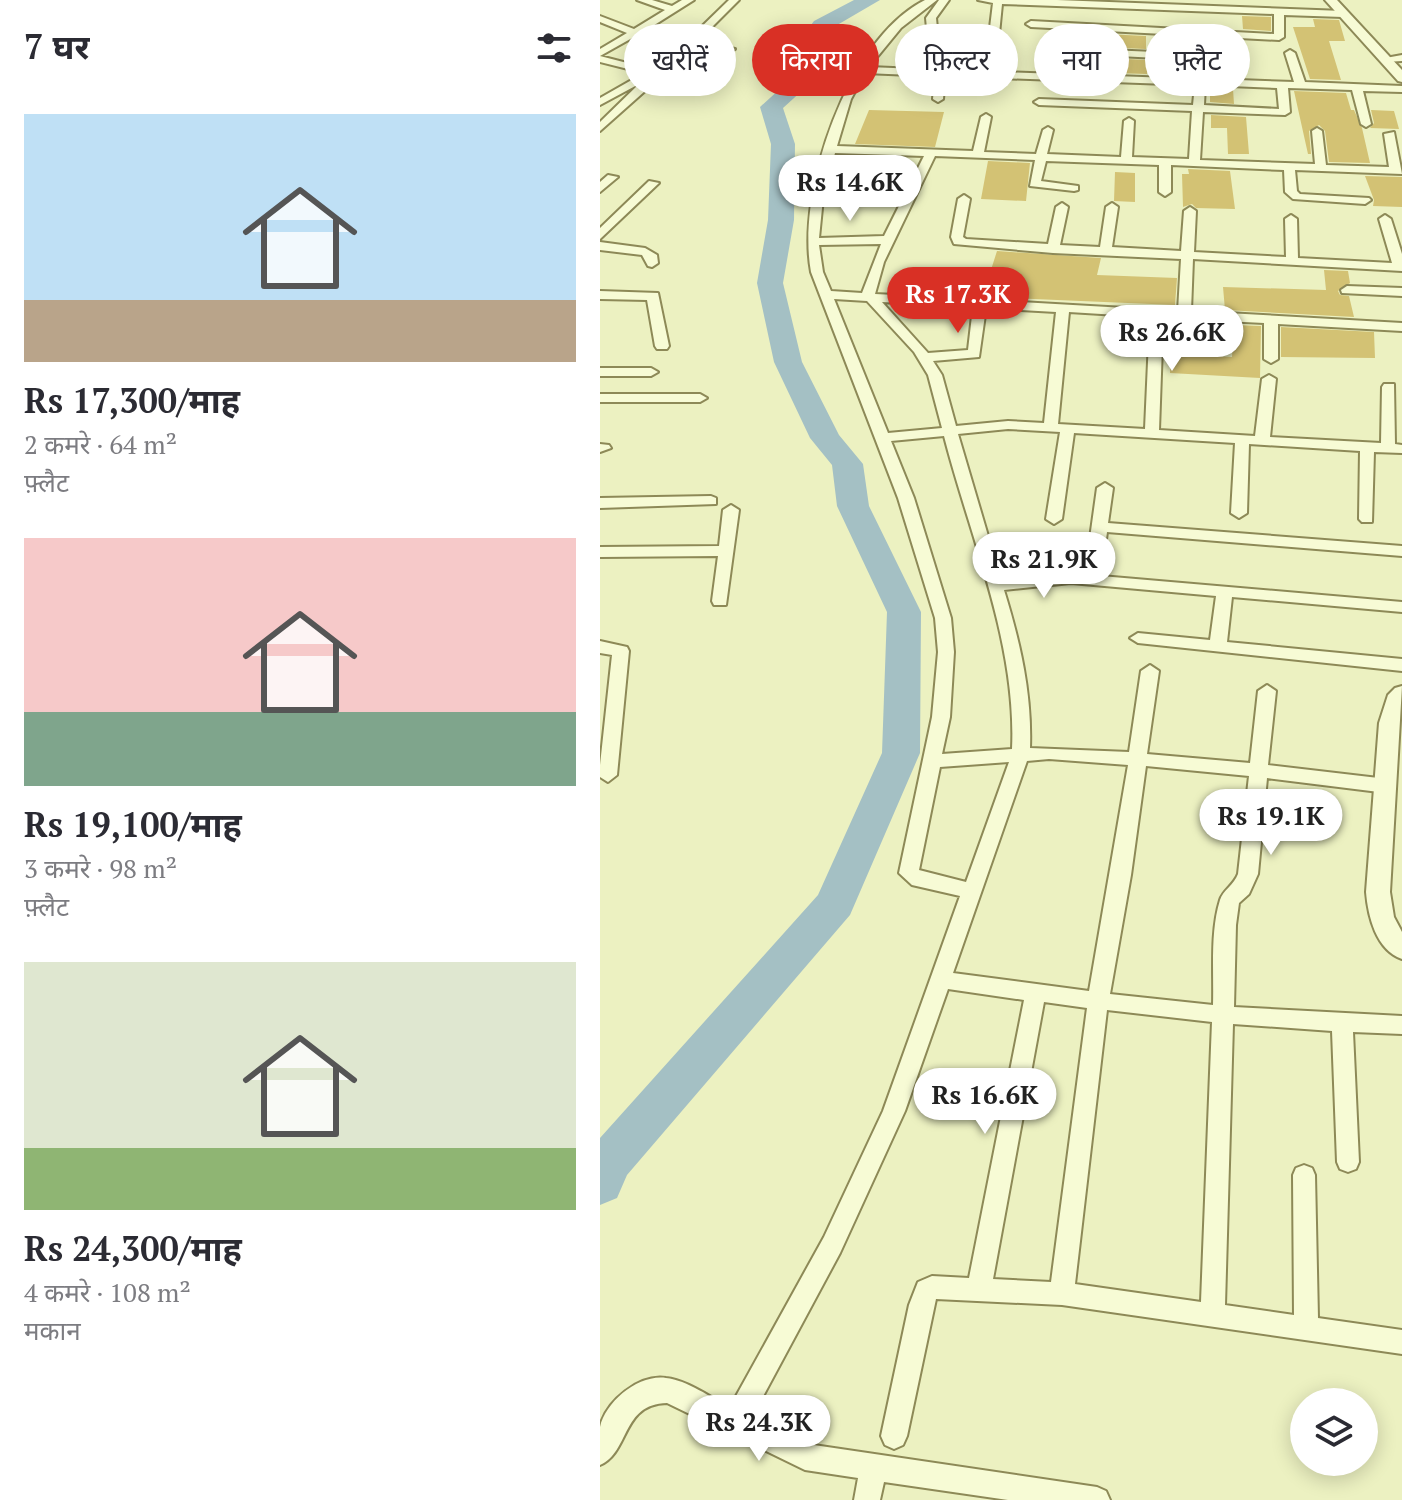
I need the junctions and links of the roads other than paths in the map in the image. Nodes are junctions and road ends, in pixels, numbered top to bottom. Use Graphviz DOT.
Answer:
graph roads {
  1 [pos="642,0"];
  2 [pos="689,0"];
  3 [pos="734,0"];
  4 [pos="932,0"];
  5 [pos="944,0"];
  6 [pos="983,0"];
  7 [pos="1008,0"];
  8 [pos="1331,0"];
  9 [pos="998,1"];
  10 [pos="1058,1"];
  11 [pos="1105,3"];
  12 [pos="1161,3"];
  13 [pos="673,9"];
  14 [pos="1206,9"];
  15 [pos="1279,13"];
  16 [pos="1343,14"];
  17 [pos="600,19"];
  18 [pos="650,24"];
  19 [pos="709,24"];
  20 [pos="932,24"];
  21 [pos="995,24"];
  22 [pos="1031,24"];
  23 [pos="1034,24"];
  24 [pos="1098,24"];
  25 [pos="1205,24"];
  26 [pos="624,27"];
  27 [pos="1250,35"];
  28 [pos="624,41"];
  29 [pos="879,51"];
  30 [pos="1290,53"];
  31 [pos="600,56"];
  32 [pos="1402,58"];
  33 [pos="1385,59"];
  34 [pos="624,64"];
  35 [pos="1402,78"];
  36 [pos="1250,84"];
  37 [pos="1282,85"];
  38 [pos="1301,86"];
  39 [pos="624,88"];
  40 [pos="1357,88"];
  41 [pos="1402,89"];
  42 [pos="634,96"];
  43 [pos="847,96"];
  44 [pos="938,96"];
  45 [pos="1040,96"];
  46 [pos="1199,96"];
  47 [pos="938,99"];
  48 [pos="600,102"];
  49 [pos="1198,109"];
  50 [pos="986,117"];
  51 [pos="1129,121"];
  52 [pos="1366,124"];
  53 [pos="600,128"];
  54 [pos="1048,130"];
  55 [pos="1317,131"];
  56 [pos="1390,134"];
  57 [pos="831,149"];
  58 [pos="932,151"];
  59 [pos="978,153"];
  60 [pos="1042,156"];
  61 [pos="1126,160"];
  62 [pos="1165,161"];
  63 [pos="1194,162"];
  64 [pos="1289,167"];
  65 [pos="1321,168"];
  66 [pos="1398,171"];
  67 [pos="612,177"];
  68 [pos="653,183"];
  69 [pos="1074,188"];
  70 [pos="600,189"];
  71 [pos="1165,192"];
  72 [pos="964,199"];
  73 [pos="1365,200"];
  74 [pos="1062,207"];
  75 [pos="1112,207"];
  76 [pos="1190,211"];
  77 [pos="1291,219"];
  78 [pos="1385,219"];
  79 [pos="600,235"];
  80 [pos="888,240"];
  81 [pos="812,242"];
  82 [pos="600,246"];
  83 [pos="1053,249"];
  84 [pos="1105,251"];
  85 [pos="1186,256"];
  86 [pos="1292,261"];
  87 [pos="652,263"];
  88 [pos="1401,267"];
  89 [pos="1347,290"];
  90 [pos="1402,292"];
  91 [pos="600,295"];
  92 [pos="826,295"];
  93 [pos="868,295"];
  94 [pos="980,301"];
  95 [pos="1063,307"];
  96 [pos="1157,312"];
  97 [pos="1184,314"];
  98 [pos="1271,319"];
  99 [pos="1402,327"];
  100 [pos="662,346"];
  101 [pos="925,357"];
  102 [pos="1271,359"];
  103 [pos="600,372"];
  104 [pos="651,372"];
  105 [pos="1269,379"];
  106 [pos="1389,387"];
  107 [pos="600,398"];
  108 [pos="700,398"];
  109 [pos="1051,427"];
  110 [pos="1068,428"];
  111 [pos="949,429"];
  112 [pos="1152,433"];
  113 [pos="882,438"];
  114 [pos="1242,440"];
  115 [pos="1262,441"];
  116 [pos="1367,447"];
  117 [pos="1395,449"];
  118 [pos="1105,488"];
  119 [pos="711,501"];
  120 [pos="600,503"];
  121 [pos="731,510"];
  122 [pos="1239,513"];
  123 [pos="1054,519"];
  124 [pos="1367,519"];
  125 [pos="1099,527"];
  126 [pos="726,551"];
  127 [pos="1402,551"];
  128 [pos="600,552"];
  129 [pos="1092,580"];
  130 [pos="996,586"];
  131 [pos="1225,591"];
  132 [pos="720,601"];
  133 [pos="1402,607"];
  134 [pos="1138,638"];
  135 [pos="1218,646"];
  136 [pos="600,647"];
  137 [pos="1402,665"];
  138 [pos="1150,671"];
  139 [pos="1267,691"];
  140 [pos="1402,693"];
  141 [pos="1021,753"];
  142 [pos="1138,759"];
  143 [pos="932,761"];
  144 [pos="1259,770"];
  145 [pos="608,775"];
  146 [pos="1387,786"];
  147 [pos="973,891"];
  148 [pos="1402,949"];
  149 [pos="942,980"];
  150 [pos="1036,992"];
  151 [pos="1098,1001"];
  152 [pos="1222,1013"];
  153 [pos="1342,1024"];
  154 [pos="1402,1025"];
  155 [pos="1348,1162"];
  156 [pos="1304,1175"];
  157 [pos="979,1289"];
  158 [pos="1062,1294"];
  159 [pos="1213,1315"];
  160 [pos="1306,1328"];
  161 [pos="1402,1342"];
  162 [pos="734,1424"];
  163 [pos="894,1436"];
  164 [pos="600,1452"];
  165 [pos="873,1468"];
  166 [pos="867,1500"];
  167 [pos="1096,1500"];
  1 -- 13 [label="street"];
  2 -- 13 [label="street"];
  3 -- 19 [label="street"];
  4 -- 29 [label="street"];
  5 -- 20 [label="street"];
  6 -- 9 [label="street"];
  7 -- 9 [label="street"];
  7 -- 10 [label="street"];
  8 -- 16 [label="street"];
  9 -- 21 [label="street"];
  10 -- 11 [label="street"];
  11 -- 12 [label="street"];
  11 -- 24 [label="street"];
  12 -- 14 [label="street"];
  13 -- 18 [label="street"];
  14 -- 15 [label="street"];
  14 -- 25 [label="street"];
  15 -- 16 [label="street"];
  15 -- 27 [label="street"];
  16 -- 33 [label="street"];
  17 -- 26 [label="street"];
  22 -- 23 [label="street"];
  28 -- 31 [label="street"];
  30 -- 38 [label="street"];
  31 -- 34 [label="street"];
  32 -- 33 [label="street"];
  33 -- 35 [label="street"];
  36 -- 37 [label="street"];
  37 -- 38 [label="street"];
  37 -- 49 [label="street"];
  38 -- 40 [label="street"];
  39 -- 48 [label="street"];
  40 -- 41 [label="street"];
  40 -- 52 [label="street"];
  42 -- 53 [label="street"];
  43 -- 57 [label="street"];
  44 -- 47 [label="street"];
  45 -- 49 [label="street"];
  46 -- 49 [label="street"];
  49 -- 63 [label="street"];
  50 -- 59 [label="street"];
  51 -- 61 [label="street"];
  54 -- 60 [label="street"];
  55 -- 65 [label="street"];
  56 -- 66 [label="street"];
  57 -- 58 [label="street"];
  57 -- 81 [label="street"];
  58 -- 59 [label="street"];
  58 -- 80 [label="street"];
  59 -- 60 [label="street"];
  60 -- 61 [label="street"];
  60 -- 69 [label="street"];
  61 -- 62 [label="street"];
  62 -- 63 [label="street"];
  62 -- 71 [label="street"];
  63 -- 64 [label="street"];
  64 -- 65 [label="street"];
  64 -- 73 [label="street"];
  65 -- 66 [label="street"];
  67 -- 70 [label="street"];
  68 -- 79 [label="street"];
  72 -- 83 [label="street"];
  74 -- 83 [label="street"];
  75 -- 84 [label="street"];
  76 -- 85 [label="street"];
  77 -- 86 [label="street"];
  78 -- 88 [label="street"];
  80 -- 81 [label="street"];
  80 -- 93 [label="street"];
  81 -- 92 [label="street"];
  82 -- 87 [label="street"];
  83 -- 84 [label="street"];
  84 -- 85 [label="street"];
  85 -- 86 [label="street"];
  85 -- 97 [label="street"];
  86 -- 88 [label="street"];
  89 -- 90 [label="street"];
  91 -- 100 [label="street"];
  92 -- 93 [label="street"];
  92 -- 113 [label="street"];
  93 -- 94 [label="street"];
  93 -- 101 [label="street"];
  94 -- 95 [label="street"];
  94 -- 101 [label="street"];
  95 -- 96 [label="street"];
  95 -- 109 [label="street"];
  96 -- 97 [label="street"];
  96 -- 112 [label="street"];
  97 -- 98 [label="street"];
  98 -- 99 [label="street"];
  98 -- 102 [label="street"];
  101 -- 111 [label="street"];
  103 -- 104 [label="street"];
  105 -- 115 [label="street"];
  106 -- 117 [label="street"];
  107 -- 108 [label="street"];
  109 -- 110 [label="street"];
  109 -- 111 [label="street"];
  110 -- 112 [label="street"];
  110 -- 123 [label="street"];
  111 -- 113 [label="street"];
  111 -- 130 [label="street"];
  112 -- 114 [label="street"];
  113 -- 143 [label="street"];
  114 -- 115 [label="street"];
  114 -- 122 [label="street"];
  115 -- 116 [label="street"];
  116 -- 117 [label="street"];
  116 -- 124 [label="street"];
  118 -- 125 [label="street"];
  119 -- 120 [label="street"];
  121 -- 126 [label="street"];
  125 -- 127 [label="street"];
  125 -- 129 [label="street"];
  126 -- 128 [label="street"];
  126 -- 132 [label="street"];
  129 -- 130 [label="street"];
  129 -- 131 [label="street"];
  130 -- 141 [label="street"];
  131 -- 133 [label="street"];
  131 -- 135 [label="street"];
  134 -- 135 [label="street"];
  135 -- 137 [label="street"];
  136 -- 145 [label="street"];
  138 -- 142 [label="street"];
  139 -- 144 [label="street"];
  140 -- 146 [label="street"];
  141 -- 142 [label="street"];
  141 -- 143 [label="street"];
  141 -- 147 [label="street"];
  142 -- 144 [label="street"];
  142 -- 151 [label="street"];
  143 -- 147 [label="street"];
  144 -- 146 [label="street"];
  144 -- 152 [label="street"];
  146 -- 148 [label="street"];
  147 -- 149 [label="street"];
  149 -- 150 [label="street"];
  149 -- 162 [label="street"];
  150 -- 151 [label="street"];
  150 -- 157 [label="street"];
  151 -- 152 [label="street"];
  151 -- 158 [label="street"];
  152 -- 153 [label="street"];
  152 -- 159 [label="street"];
  153 -- 154 [label="street"];
  153 -- 155 [label="street"];
  156 -- 160 [label="street"];
  157 -- 158 [label="street"];
  157 -- 163 [label="street"];
  158 -- 159 [label="street"];
  159 -- 160 [label="street"];
  160 -- 161 [label="street"];
  162 -- 164 [label="street"];
  162 -- 165 [label="street"];
  165 -- 166 [label="street"];
  165 -- 167 [label="street"];
}
